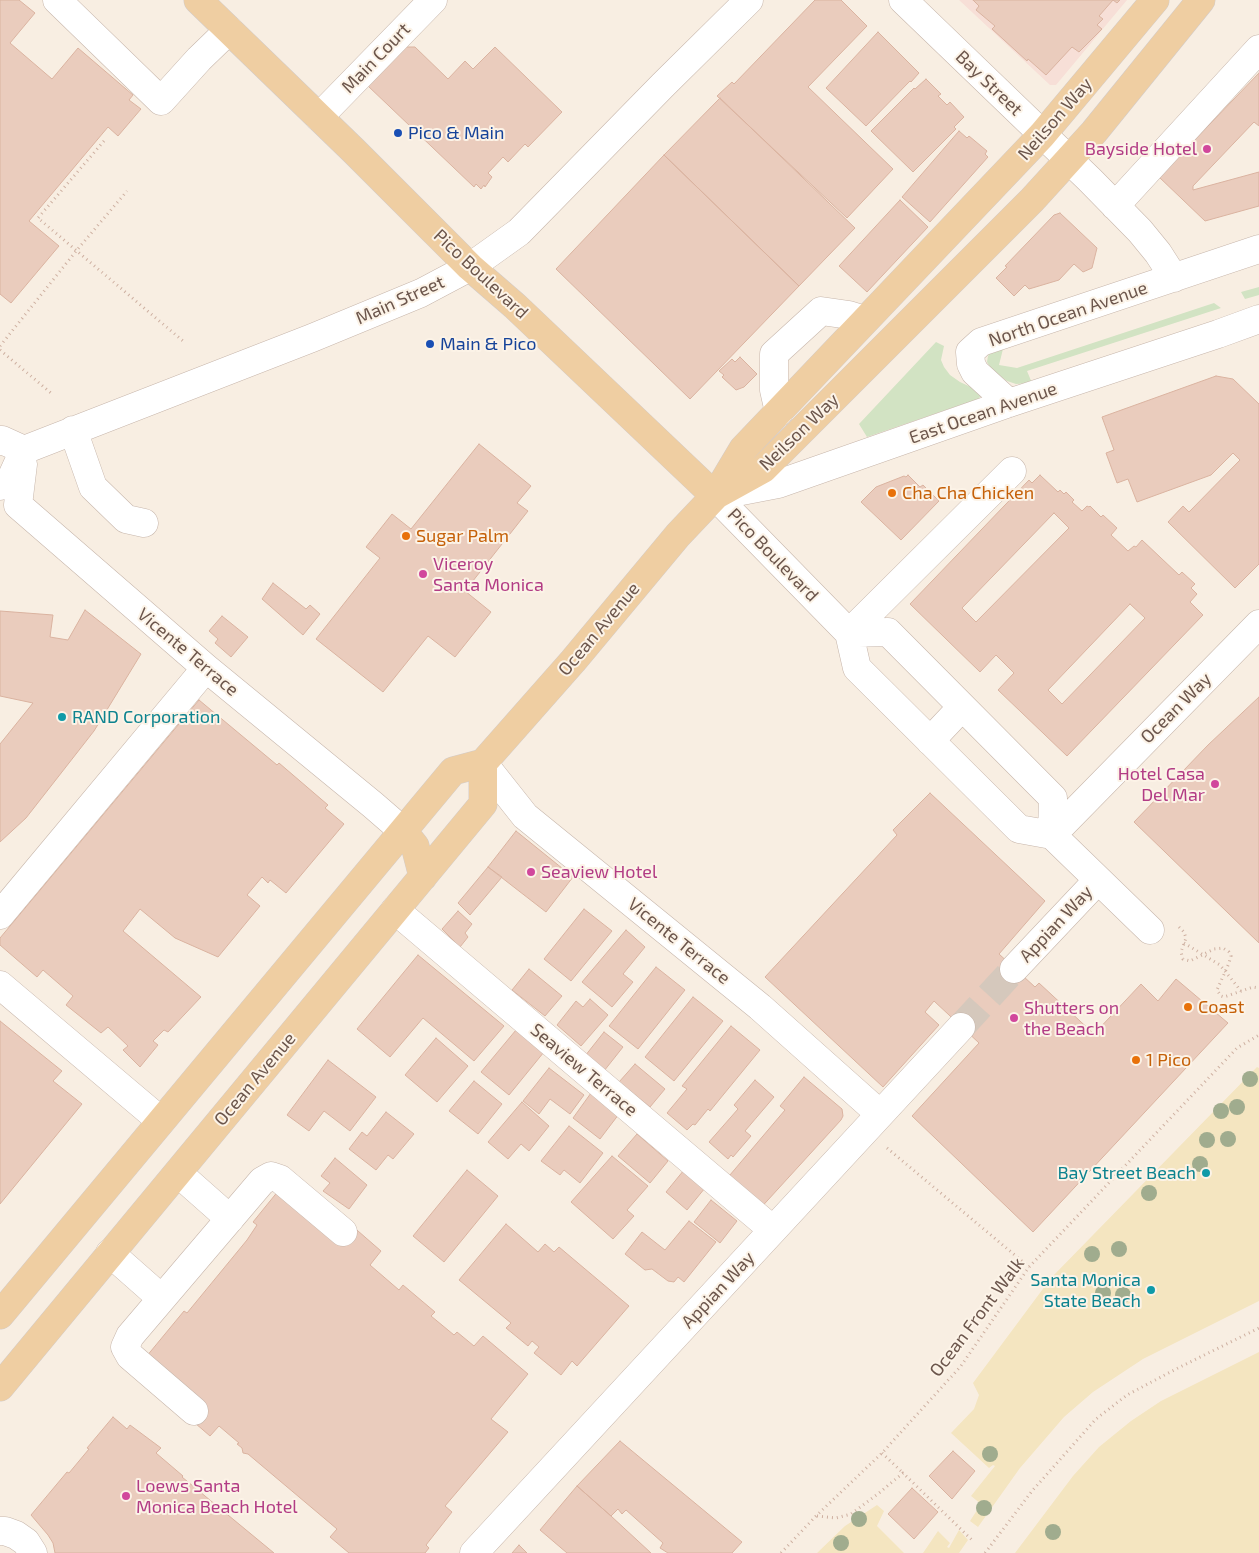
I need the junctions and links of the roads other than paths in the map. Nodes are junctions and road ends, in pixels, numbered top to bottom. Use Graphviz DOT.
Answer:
graph roads {
  1 [pos="57,0"];
  2 [pos="198,0"];
  3 [pos="432,0"];
  4 [pos="749,0"];
  5 [pos="903,0"];
  6 [pos="1155,0"];
  7 [pos="1201,0"];
  8 [pos="229,30"];
  9 [pos="1259,49"];
  10 [pos="319,117"];
  11 [pos="1042,135"];
  12 [pos="1068,160"];
  13 [pos="1115,206"];
  14 [pos="1259,249"];
  15 [pos="470,267"];
  16 [pos="1174,278"];
  17 [pos="865,320"];
  18 [pos="1256,327"];
  19 [pos="1009,403"];
  20 [pos="779,412"];
  21 [pos="72,430"];
  22 [pos="12,446"];
  23 [pos="1012,471"];
  24 [pos="0,486"];
  25 [pos="715,496"];
  26 [pos="144,523"];
  27 [pos="1259,624"];
  28 [pos="849,633"];
  29 [pos="206,668"];
  30 [pos="962,708"];
  31 [pos="930,741"];
  32 [pos="483,763"];
  33 [pos="403,831"];
  34 [pos="1052,835"];
  35 [pos="423,877"];
  36 [pos="1098,880"];
  37 [pos="395,910"];
  38 [pos="0,915"];
  39 [pos="1150,930"];
  40 [pos="1014,969"];
  41 [pos="0,985"];
  42 [pos="961,1027"];
  43 [pos="880,1114"];
  44 [pos="161,1121"];
  45 [pos="178,1173"];
  46 [pos="230,1219"];
  47 [pos="773,1230"];
  48 [pos="343,1232"];
  49 [pos="110,1253"];
  50 [pos="161,1298"];
  51 [pos="0,1315"];
  52 [pos="0,1387"];
  53 [pos="194,1411"];
  54 [pos="0,1530"];
  55 [pos="33,1553"];
  56 [pos="474,1553"];
  1 -- 8 [label="street"];
  2 -- 8 [label="main road, Pico Boulevard"];
  3 -- 10 [label="street, Main Court"];
  4 -- 15 [label="street, Main Street"];
  5 -- 11 [label="street, Bay Street"];
  6 -- 11 [label="main road, Neilson Way"];
  7 -- 12 [label="main road, Neilson Way"];
  8 -- 10 [label="main road, Pico Boulevard"];
  9 -- 13 [label="street"];
  10 -- 15 [label="main road, Pico Boulevard"];
  11 -- 12 [label="street, Bay Street"];
  11 -- 17 [label="main road, Neilson Way"];
  12 -- 13 [label="street, Bay Street"];
  12 -- 25 [label="main road, Neilson Way"];
  13 -- 16 [label="street, Bay Street"];
  14 -- 16 [label="street"];
  15 -- 21 [label="street, Main Street"];
  15 -- 25 [label="main road, Pico Boulevard"];
  16 -- 19 [label="street, North Ocean Avenue"];
  17 -- 20 [label="main road, Neilson Way"];
  17 -- 20 [label="street"];
  18 -- 19 [label="street, East Ocean Avenue"];
  19 -- 25 [label="street, East Ocean Avenue"];
  20 -- 25 [label="main road, Neilson Way"];
  21 -- 22 [label="street, Main Street"];
  21 -- 26 [label="street"];
  22 -- 24 [label="street"];
  22 -- 29 [label="street, Vicente Terrace"];
  23 -- 28 [label="street"];
  25 -- 28 [label="street, Pico Boulevard"];
  25 -- 32 [label="main road, Ocean Avenue"];
  27 -- 34 [label="street, Ocean Way"];
  28 -- 30 [label="street"];
  28 -- 31 [label="street"];
  29 -- 33 [label="street, Vicente Terrace"];
  29 -- 38 [label="street"];
  30 -- 31 [label="street"];
  30 -- 34 [label="street"];
  31 -- 34 [label="street"];
  32 -- 33 [label="main road"];
  32 -- 35 [label="main road, Ocean Avenue"];
  32 -- 43 [label="street, Vicente Terrace"];
  33 -- 35 [label="main road"];
  33 -- 44 [label="main road"];
  34 -- 36 [label="street"];
  35 -- 37 [label="main road, Ocean Avenue"];
  36 -- 39 [label="street"];
  36 -- 40 [label="street, Appian Way"];
  37 -- 45 [label="main road, Ocean Avenue"];
  37 -- 47 [label="street, Seaview Terrace"];
  41 -- 44 [label="street"];
  42 -- 43 [label="street, Appian Way"];
  43 -- 47 [label="street, Appian Way"];
  44 -- 51 [label="main road"];
  45 -- 46 [label="street"];
  45 -- 49 [label="main road, Ocean Avenue"];
  46 -- 48 [label="street"];
  46 -- 50 [label="street"];
  47 -- 56 [label="street, Appian Way"];
  49 -- 50 [label="street"];
  49 -- 52 [label="main road, Ocean Avenue"];
  50 -- 53 [label="street"];
  54 -- 55 [label="street"];
}
